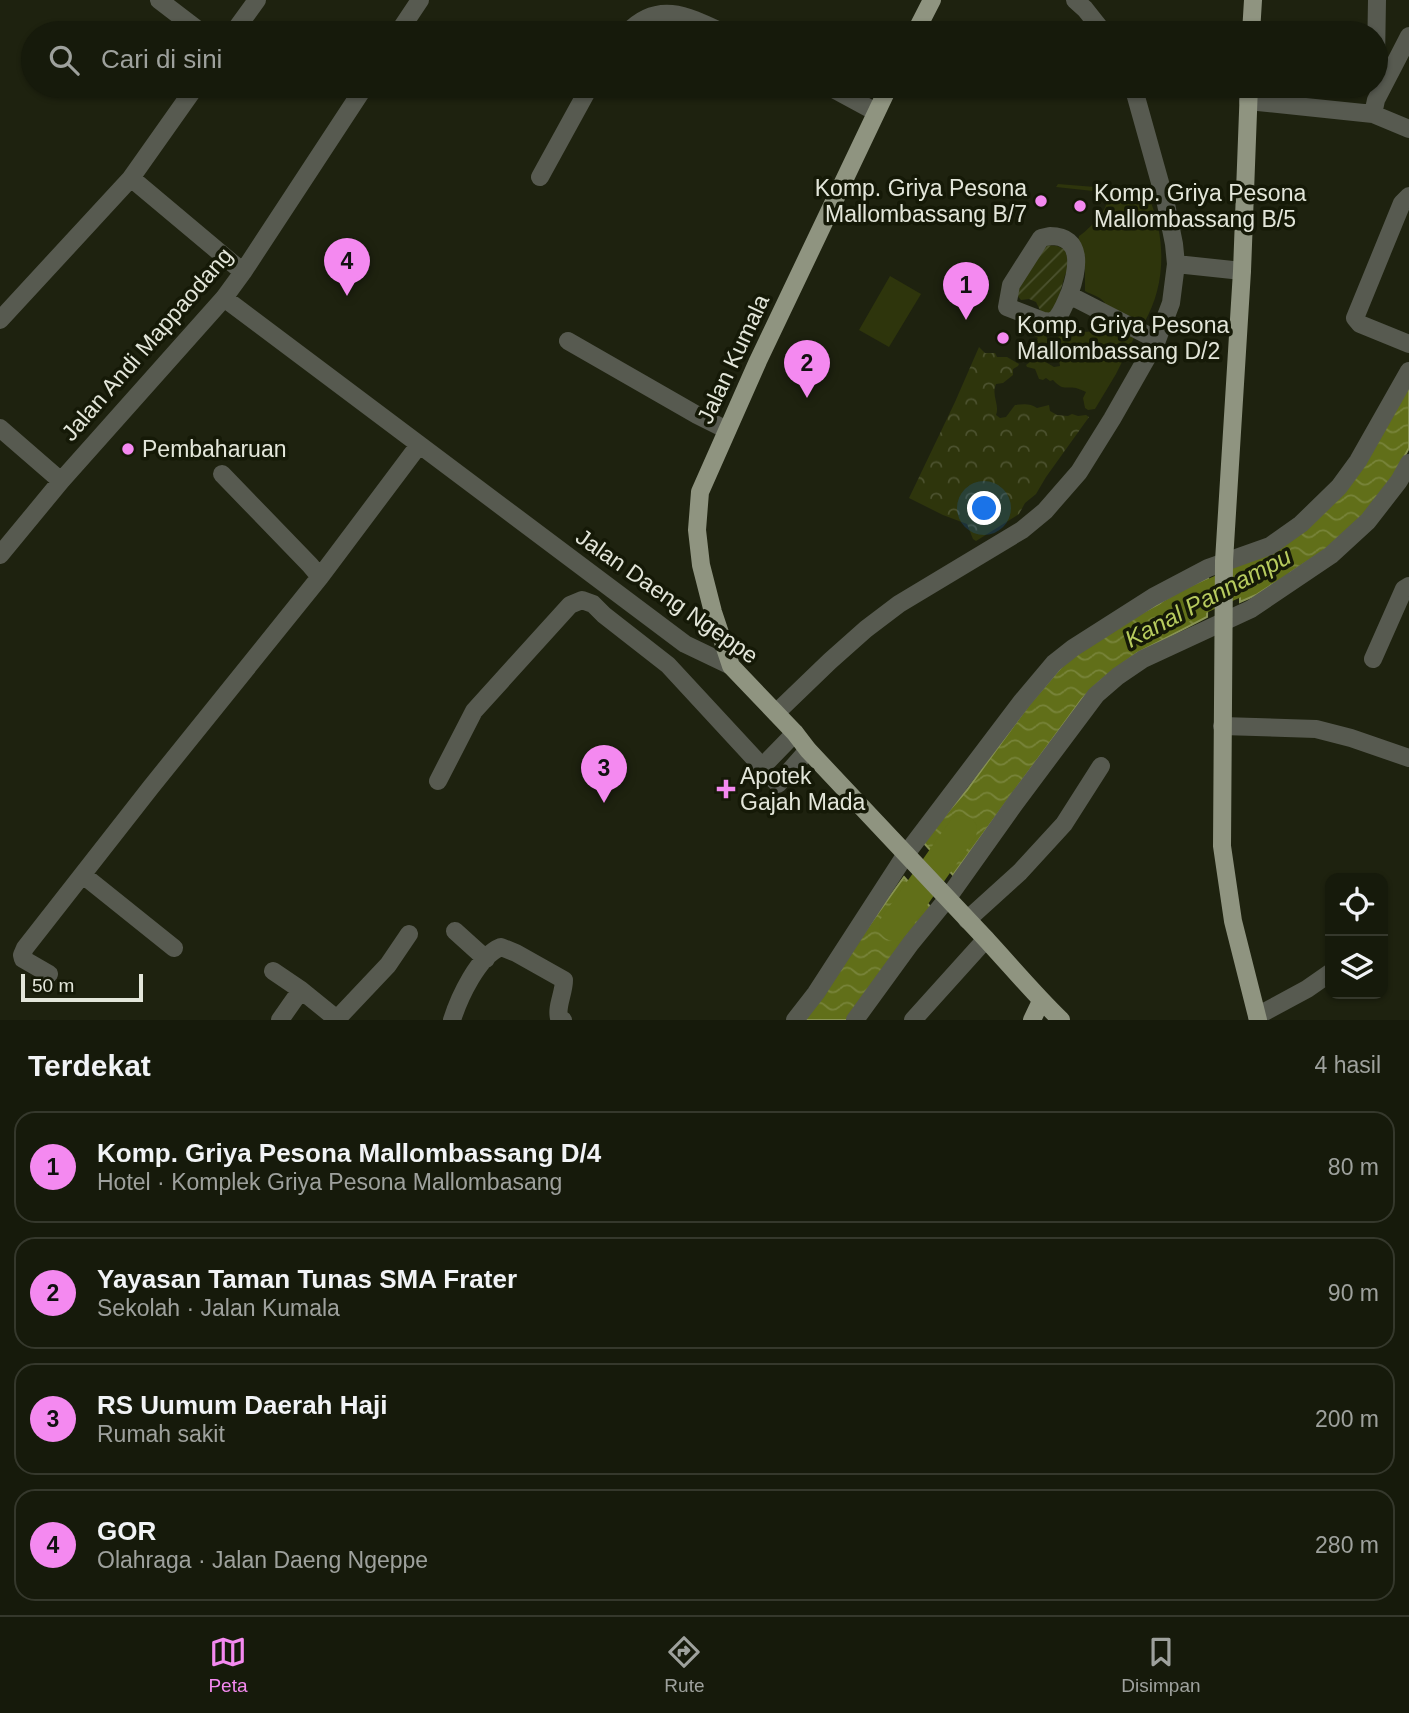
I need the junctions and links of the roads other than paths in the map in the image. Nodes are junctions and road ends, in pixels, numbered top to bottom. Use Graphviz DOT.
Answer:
graph roads {
  1 [pos="159,0"];
  2 [pos="257,0"];
  3 [pos="420,0"];
  4 [pos="932,0"];
  5 [pos="1075,0"];
  6 [pos="1253,0"];
  7 [pos="1377,0"];
  8 [pos="186,21"];
  9 [pos="242,21"];
  10 [pos="406,21"];
  11 [pos="640,21"];
  12 [pos="697,21"];
  13 [pos="921,21"];
  14 [pos="1094,21"];
  15 [pos="1252,21"];
  16 [pos="1377,21"];
  17 [pos="1409,36"];
  18 [pos="1388,76"];
  19 [pos="188,98"];
  20 [pos="357,98"];
  21 [pos="583,98"];
  22 [pos="850,98"];
  23 [pos="883,98"];
  24 [pos="1136,98"];
  25 [pos="1249,98"];
  26 [pos="1339,98"];
  27 [pos="1375,100"];
  28 [pos="876,112"];
  29 [pos="1409,129"];
  30 [pos="540,177"];
  31 [pos="131,178"];
  32 [pos="1409,196"];
  33 [pos="1176,264"];
  34 [pos="1242,271"];
  35 [pos="243,272"];
  36 [pos="1069,295"];
  37 [pos="224,298"];
  38 [pos="0,320"];
  39 [pos="1157,340"];
  40 [pos="568,341"];
  41 [pos="1409,344"];
  42 [pos="1409,371"];
  43 [pos="0,428"];
  44 [pos="727,430"];
  45 [pos="419,445"];
  46 [pos="1409,463"];
  47 [pos="222,474"];
  48 [pos="61,481"];
  49 [pos="1404,484"];
  50 [pos="0,555"];
  51 [pos="1224,561"];
  52 [pos="320,577"];
  53 [pos="607,586"];
  54 [pos="1409,586"];
  55 [pos="593,604"];
  56 [pos="1224,614"];
  57 [pos="1373,659"];
  58 [pos="731,666"];
  59 [pos="776,712"];
  60 [pos="1222,726"];
  61 [pos="795,733"];
  62 [pos="808,750"];
  63 [pos="1409,758"];
  64 [pos="1101,766"];
  65 [pos="762,767"];
  66 [pos="438,781"];
  67 [pos="909,858"];
  68 [pos="83,876"];
  69 [pos="945,897"];
  70 [pos="967,920"];
  71 [pos="455,931"];
  72 [pos="409,934"];
  73 [pos="986,939"];
  74 [pos="174,948"];
  75 [pos="486,959"];
  76 [pos="273,971"];
  77 [pos="50,974"];
  78 [pos="1325,976"];
  79 [pos="301,990"];
  80 [pos="1041,1001"];
  81 [pos="1257,1018"];
  82 [pos="280,1020"];
  83 [pos="337,1020"];
  84 [pos="452,1020"];
  85 [pos="563,1020"];
  86 [pos="795,1020"];
  87 [pos="855,1020"];
  88 [pos="913,1020"];
  89 [pos="1032,1020"];
  90 [pos="1061,1020"];
  1 -- 8 [label="street"];
  2 -- 9 [label="street"];
  3 -- 10 [label="street"];
  4 -- 13 [label="main road"];
  5 -- 14 [label="street"];
  6 -- 15 [label="main road"];
  7 -- 16 [label="street"];
  11 -- 12 [label="street"];
  17 -- 18 [label="street"];
  19 -- 31 [label="street"];
  20 -- 35 [label="street, Jalan Andi Mappaodang"];
  21 -- 30 [label="street"];
  22 -- 28 [label="street"];
  23 -- 28 [label="main road, Jalan Kumala"];
  24 -- 33 [label="street"];
  25 -- 34 [label="main road"];
  26 -- 27 [label="street"];
  27 -- 29 [label="street"];
  28 -- 44 [label="main road, Jalan Kumala"];
  31 -- 35 [label="street"];
  31 -- 38 [label="street"];
  32 -- 41 [label="street"];
  33 -- 34 [label="street"];
  33 -- 39 [label="street"];
  34 -- 51 [label="main road"];
  35 -- 37 [label="street, Jalan Andi Mappaodang"];
  36 -- 36 [label="street"];
  36 -- 39 [label="street"];
  37 -- 45 [label="street, Jalan Daeng Ngeppe"];
  37 -- 48 [label="street, Jalan Andi Mappaodang"];
  39 -- 59 [label="street"];
  40 -- 44 [label="street"];
  42 -- 51 [label="street"];
  43 -- 48 [label="street"];
  44 -- 58 [label="main road, Jalan Kumala"];
  45 -- 52 [label="street"];
  45 -- 53 [label="street, Jalan Daeng Ngeppe"];
  46 -- 49 [label="street"];
  47 -- 52 [label="street"];
  48 -- 50 [label="street, Jalan Andi Mappaodang"];
  49 -- 56 [label="street"];
  51 -- 56 [label="main road"];
  51 -- 67 [label="street"];
  52 -- 68 [label="street"];
  53 -- 55 [label="street"];
  53 -- 58 [label="street, Jalan Daeng Ngeppe"];
  54 -- 57 [label="street"];
  55 -- 65 [label="street"];
  55 -- 66 [label="street"];
  56 -- 60 [label="main road"];
  56 -- 69 [label="street"];
  58 -- 59 [label="main road, Jalan Daeng Ngeppe"];
  59 -- 61 [label="main road, Jalan Daeng Ngeppe"];
  60 -- 63 [label="street"];
  60 -- 81 [label="main road"];
  61 -- 62 [label="main road, Jalan Daeng Ngeppe"];
  61 -- 65 [label="street"];
  62 -- 65 [label="street"];
  62 -- 67 [label="main road, Jalan Daeng Ngeppe"];
  64 -- 70 [label="street"];
  67 -- 69 [label="main road, Jalan Daeng Ngeppe"];
  67 -- 86 [label="street"];
  68 -- 74 [label="street"];
  68 -- 77 [label="street"];
  69 -- 70 [label="main road, Jalan Daeng Ngeppe"];
  69 -- 87 [label="street"];
  70 -- 73 [label="main road, Jalan Daeng Ngeppe"];
  71 -- 75 [label="street"];
  72 -- 83 [label="street"];
  73 -- 80 [label="main road, Jalan Daeng Ngeppe"];
  73 -- 88 [label="street"];
  75 -- 84 [label="street"];
  75 -- 85 [label="street"];
  76 -- 79 [label="street"];
  78 -- 81 [label="street"];
  79 -- 82 [label="street"];
  79 -- 83 [label="street"];
  80 -- 89 [label="main road"];
  80 -- 90 [label="main road, Jalan Daeng Ngeppe"];
}
